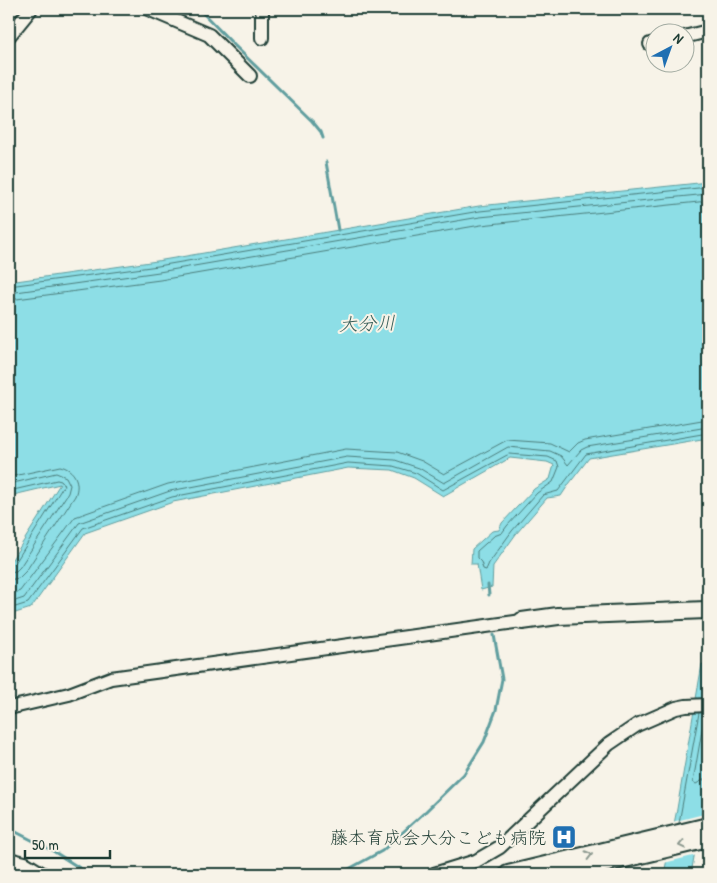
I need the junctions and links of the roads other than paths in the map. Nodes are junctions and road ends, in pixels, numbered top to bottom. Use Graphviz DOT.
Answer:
graph roads {
  1 [pos="31,9"];
  2 [pos="148,9"];
  3 [pos="262,9"];
  4 [pos="708,31"];
  5 [pos="694,34"];
  6 [pos="9,36"];
  7 [pos="262,38"];
  8 [pos="250,76"];
  9 [pos="707,610"];
  10 [pos="522,621"];
  11 [pos="708,705"];
  12 [pos="9,708"];
  13 [pos="708,835"];
  14 [pos="660,844"];
  15 [pos="9,859"];
  16 [pos="43,874"];
  17 [pos="434,874"];
  18 [pos="508,874"];
  19 [pos="562,874"];
  1 -- 6 [label="street"];
  2 -- 8 [label="street"];
  3 -- 7 [label="street"];
  4 -- 5 [label="street"];
  9 -- 10 [label="street"];
  10 -- 12 [label="street"];
  11 -- 17 [label="street"];
  13 -- 14 [label="street"];
  18 -- 14 [label="street, one-way"];
  14 -- 19 [label="street"];
  15 -- 16 [label="street"];
}
